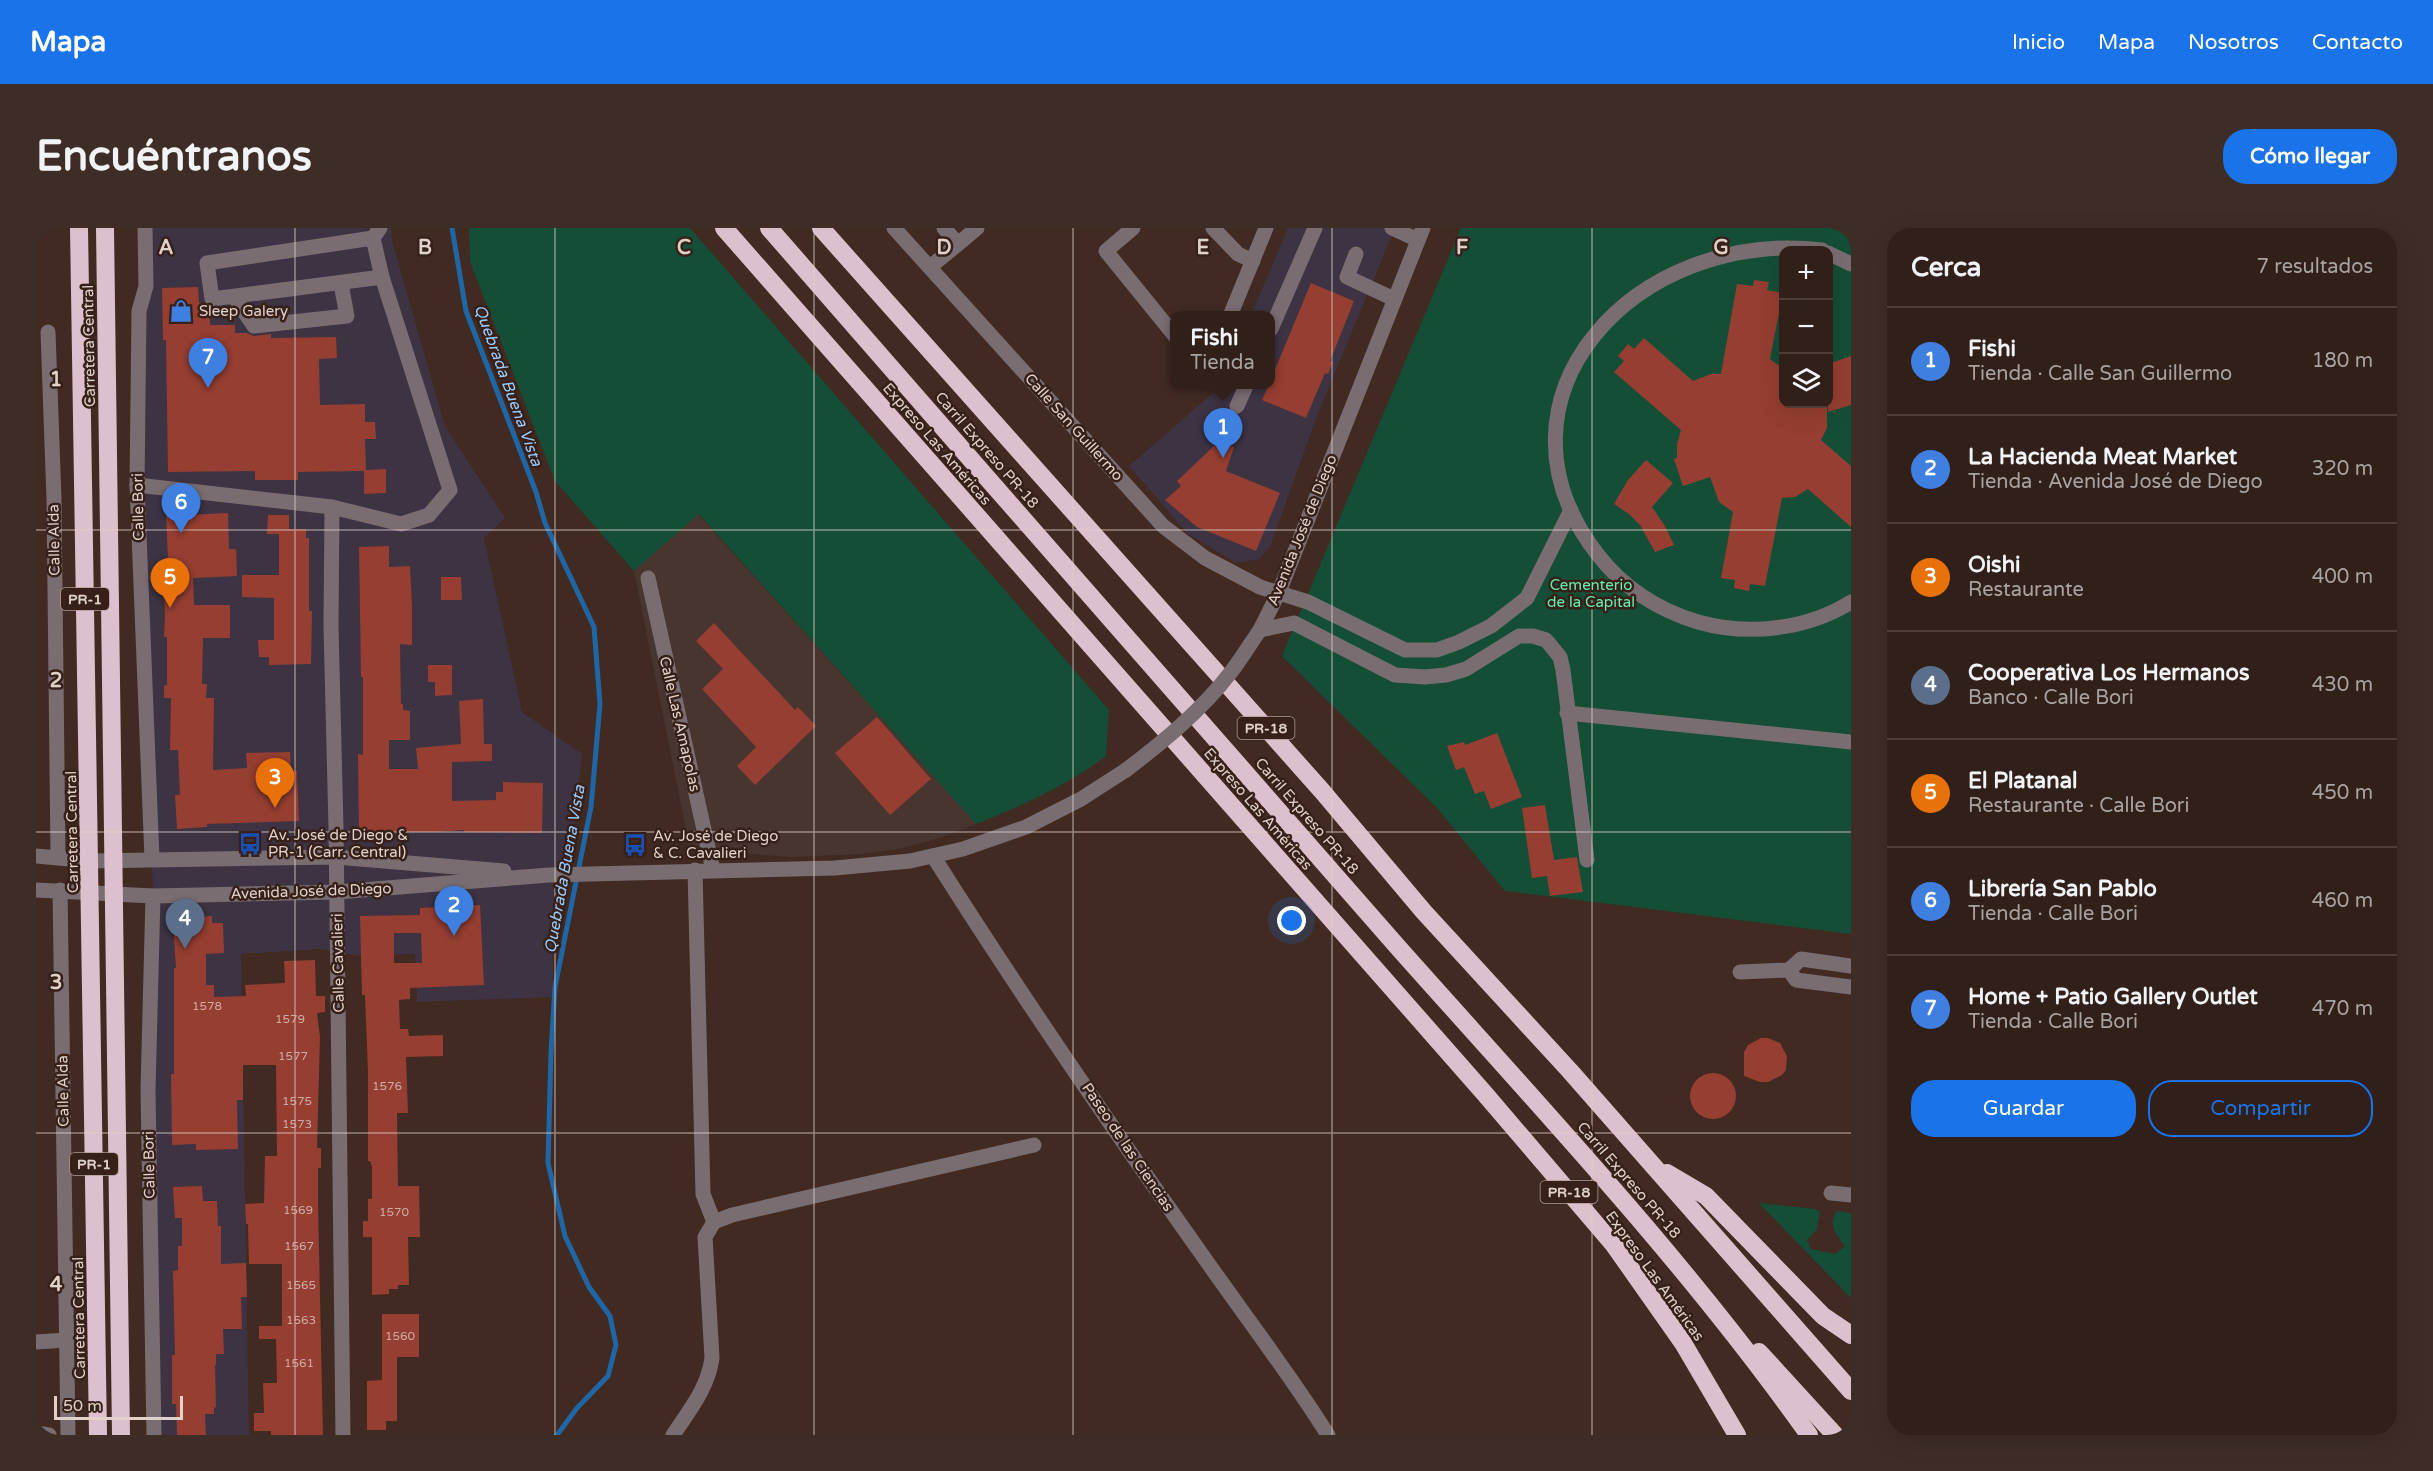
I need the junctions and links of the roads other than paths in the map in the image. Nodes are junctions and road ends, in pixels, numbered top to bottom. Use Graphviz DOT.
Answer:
graph roads {
  1 [pos="79,228"];
  2 [pos="105,228"];
  3 [pos="145,228"];
  4 [pos="724,228"];
  5 [pos="769,228"];
  6 [pos="821,228"];
  7 [pos="894,228"];
  8 [pos="944,228"];
  9 [pos="977,228"];
  10 [pos="1133,228"];
  11 [pos="1213,228"];
  12 [pos="1266,228"];
  13 [pos="1315,228"];
  14 [pos="1392,228"];
  15 [pos="376,233"];
  16 [pos="1420,234"];
  17 [pos="1734,239"];
  18 [pos="958,244"];
  19 [pos="1806,246"];
  20 [pos="1356,254"];
  21 [pos="1833,255"];
  22 [pos="1253,261"];
  23 [pos="1851,264"];
  24 [pos="930,267"];
  25 [pos="382,277"];
  26 [pos="341,284"];
  27 [pos="1614,296"];
  28 [pos="234,297"];
  29 [pos="1394,299"];
  30 [pos="1232,311"];
  31 [pos="1275,320"];
  32 [pos="1170,330"];
  33 [pos="48,332"];
  34 [pos="1244,389"];
  35 [pos="1237,406"];
  36 [pos="137,484"];
  37 [pos="332,507"];
  38 [pos="1571,510"];
  39 [pos="648,578"];
  40 [pos="1280,592"];
  41 [pos="1851,602"];
  42 [pos="1260,630"];
  43 [pos="1567,713"];
  44 [pos="1851,742"];
  45 [pos="36,856"];
  46 [pos="58,856"];
  47 [pos="933,856"];
  48 [pos="336,857"];
  49 [pos="152,859"];
  50 [pos="1587,860"];
  51 [pos="90,861"];
  52 [pos="113,861"];
  53 [pos="695,870"];
  54 [pos="713,870"];
  55 [pos="549,875"];
  56 [pos="36,890"];
  57 [pos="60,890"];
  58 [pos="337,892"];
  59 [pos="91,893"];
  60 [pos="113,893"];
  61 [pos="153,896"];
  62 [pos="1851,966"];
  63 [pos="1789,970"];
  64 [pos="1740,972"];
  65 [pos="1851,987"];
  66 [pos="1034,1145"];
  67 [pos="1650,1162"];
  68 [pos="1831,1193"];
  69 [pos="1851,1195"];
  70 [pos="714,1222"];
  71 [pos="1720,1317"];
  72 [pos="1851,1335"];
  73 [pos="66,1340"];
  74 [pos="36,1342"];
  75 [pos="1851,1391"];
  76 [pos="36,1433"];
  77 [pos="50,1435"];
  78 [pos="68,1435"];
  79 [pos="98,1435"];
  80 [pos="121,1435"];
  81 [pos="154,1435"];
  82 [pos="343,1435"];
  83 [pos="673,1435"];
  84 [pos="1328,1435"];
  85 [pos="1737,1435"];
  86 [pos="1809,1435"];
  87 [pos="1834,1435"];
  1 -- 51 [label="highway, Carretera Central / PR-1"];
  2 -- 52 [label="highway, Carretera Central / PR-1"];
  3 -- 36 [label="street, Calle Bori"];
  4 -- 85 [label="highway, Expreso Las Américas / PR-18"];
  5 -- 71 [label="highway, Carril Expreso PR-18"];
  6 -- 67 [label="highway, PR-18"];
  7 -- 24 [label="street, Calle San Guillermo"];
  8 -- 18 [label="street"];
  9 -- 18 [label="street"];
  10 -- 32 [label="street"];
  11 -- 22 [label="street"];
  12 -- 22 [label="street"];
  13 -- 31 [label="street"];
  14 -- 16 [label="street"];
  15 -- 25 [label="street"];
  15 -- 28 [label="street"];
  16 -- 29 [label="street, Avenida José de Diego"];
  17 -- 19 [label="street"];
  18 -- 24 [label="street"];
  20 -- 29 [label="street"];
  21 -- 23 [label="street"];
  22 -- 30 [label="street"];
  24 -- 40 [label="street, Calle San Guillermo"];
  25 -- 26 [label="street"];
  25 -- 37 [label="street"];
  26 -- 28 [label="street"];
  26 -- 28 [label="street"];
  27 -- 38 [label="street"];
  29 -- 40 [label="street, Avenida José de Diego"];
  33 -- 46 [label="street, Calle Alda"];
  34 -- 35 [label="street"];
  36 -- 37 [label="street"];
  36 -- 49 [label="street, Calle Bori"];
  37 -- 48 [label="street, Calle Cavalieri"];
  38 -- 40 [label="street, Calle San Guillermo"];
  38 -- 41 [label="street"];
  39 -- 54 [label="street, Calle Las Amapolas"];
  40 -- 42 [label="street, Avenida José de Diego"];
  42 -- 43 [label="street"];
  42 -- 47 [label="street, Avenida José de Diego, bridge"];
  43 -- 44 [label="street"];
  43 -- 50 [label="street"];
  45 -- 46 [label="street, Avenida José de Diego"];
  46 -- 51 [label="street, Avenida José de Diego"];
  47 -- 54 [label="street, Avenida José de Diego"];
  47 -- 84 [label="street, Paseo de las Ciencias"];
  48 -- 49 [label="street, Avenida José de Diego"];
  48 -- 55 [label="street, Avenida José de Diego"];
  48 -- 58 [label="street, Calle Cavalieri"];
  49 -- 52 [label="street, Avenida José de Diego"];
  51 -- 52 [label="street, Avenida José de Diego"];
  51 -- 59 [label="highway, Carretera Central / PR-1"];
  52 -- 60 [label="highway, Carretera Central / PR-1"];
  53 -- 54 [label="street, Avenida José de Diego"];
  53 -- 55 [label="street, Avenida José de Diego"];
  53 -- 70 [label="street"];
  55 -- 58 [label="street, Avenida José de Diego"];
  56 -- 57 [label="street, Avenida José de Diego"];
  57 -- 59 [label="street, Avenida José de Diego"];
  57 -- 73 [label="street, Calle Alda"];
  58 -- 61 [label="street, Avenida José de Diego"];
  58 -- 82 [label="street, Calle Cavalieri"];
  59 -- 60 [label="street, Avenida José de Diego"];
  59 -- 79 [label="highway, Carretera Central / PR-1"];
  60 -- 61 [label="street, Avenida José de Diego"];
  60 -- 80 [label="highway, Carretera Central / PR-1"];
  61 -- 81 [label="street, Calle Bori"];
  62 -- 63 [label="street"];
  63 -- 64 [label="street"];
  63 -- 65 [label="street"];
  66 -- 70 [label="street"];
  67 -- 72 [label="highway"];
  67 -- 75 [label="highway, PR-18"];
  68 -- 69 [label="street"];
  70 -- 83 [label="street"];
  71 -- 86 [label="highway, Carril Expreso PR-18"];
  71 -- 87 [label="highway"];
  73 -- 74 [label="street"];
  73 -- 78 [label="street, Calle Alda"];
  76 -- 77 [label="street"];
}
